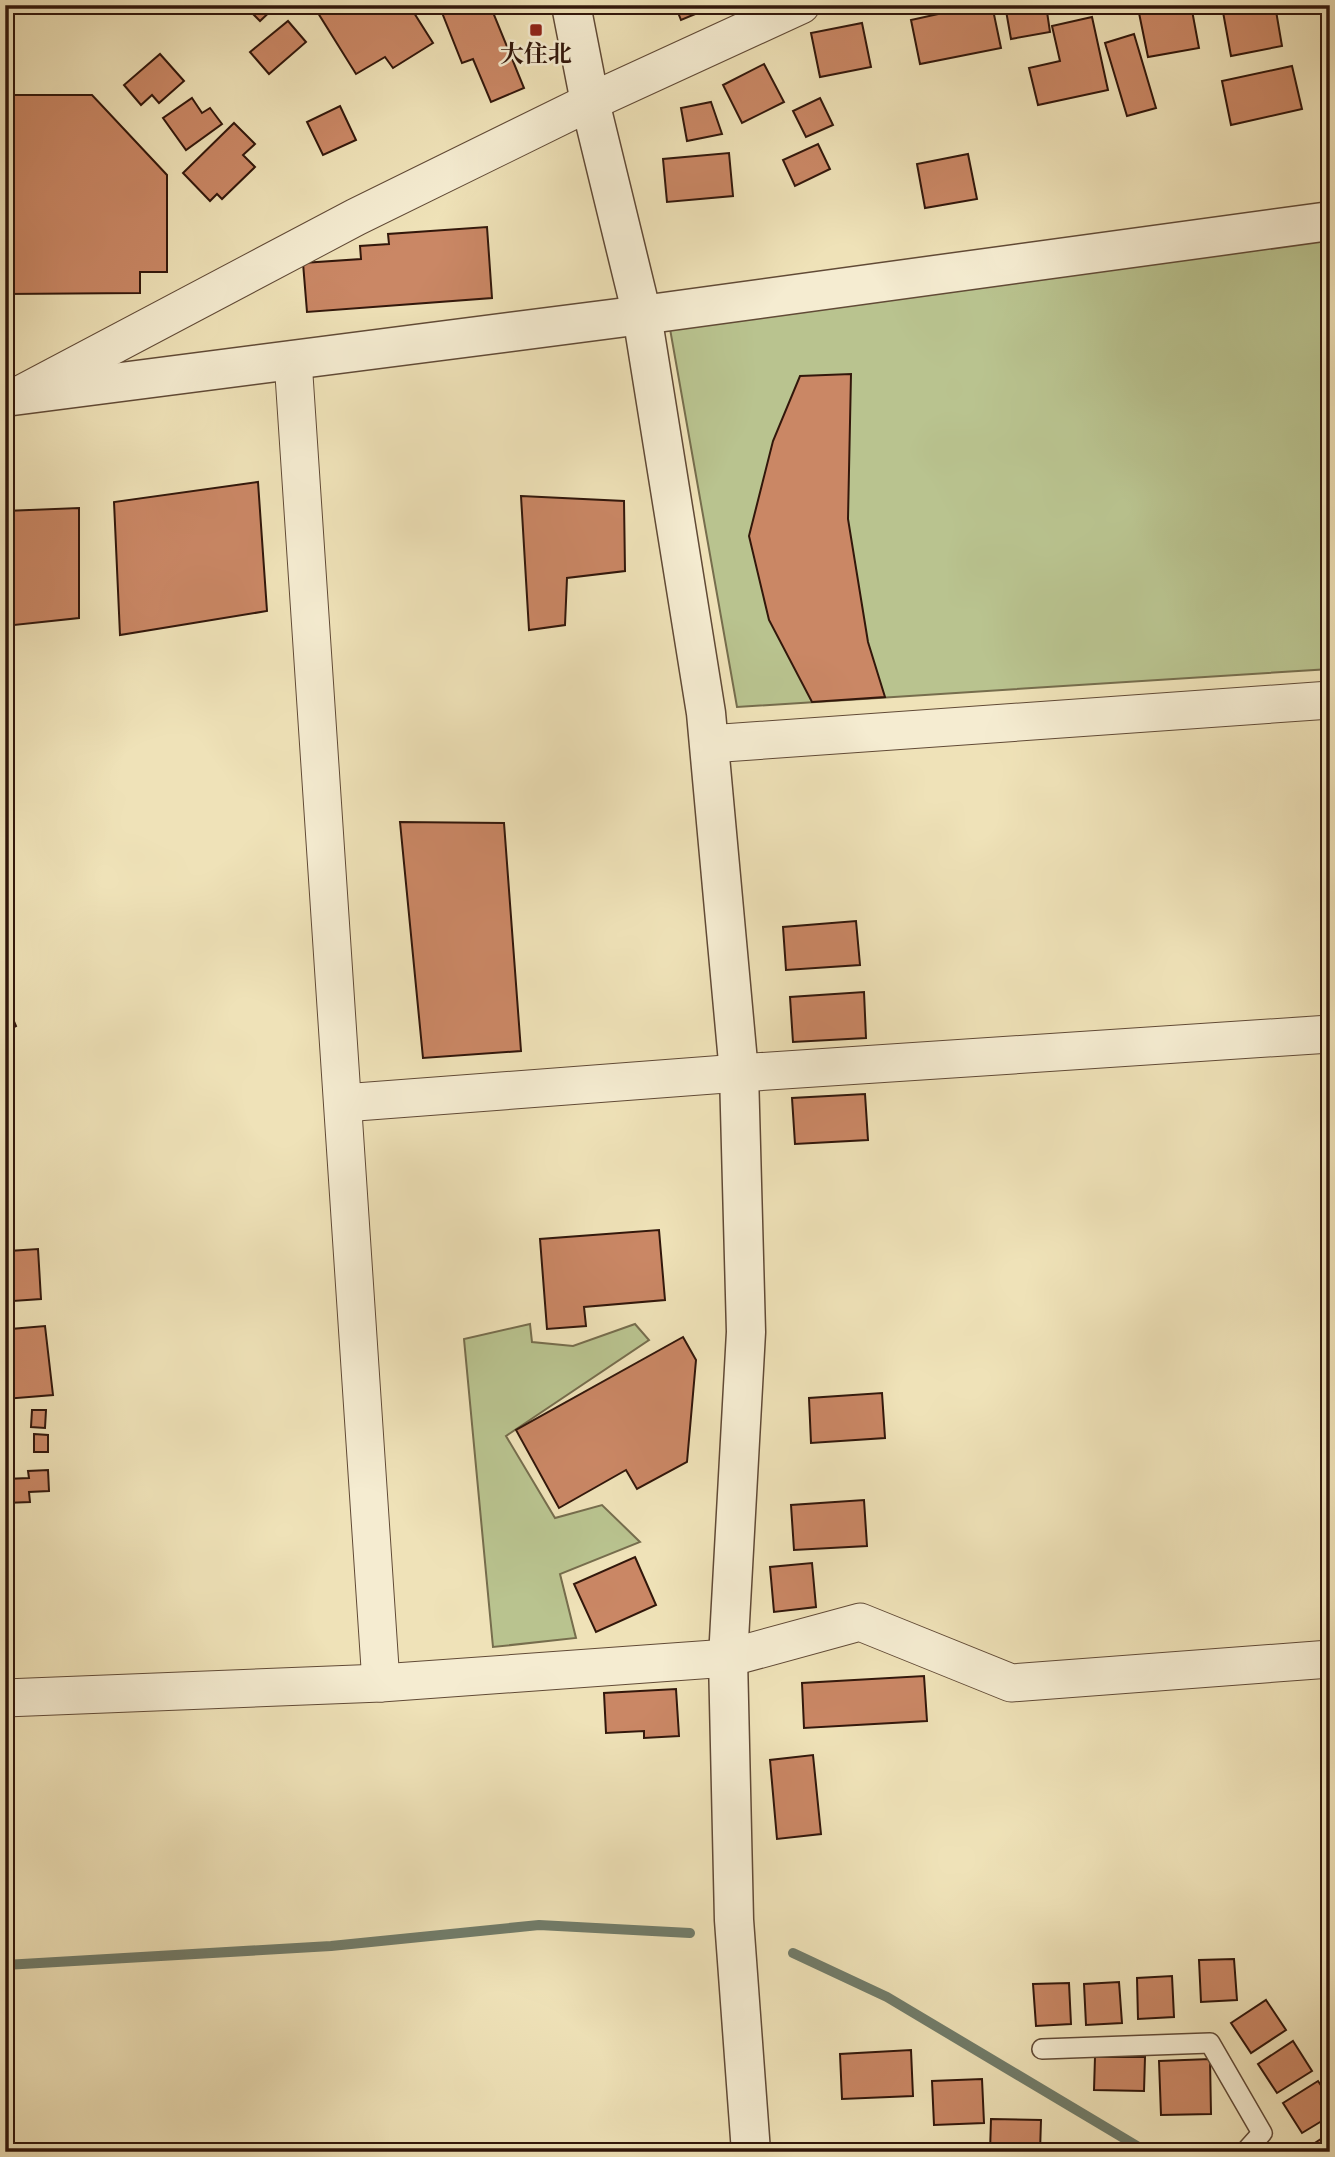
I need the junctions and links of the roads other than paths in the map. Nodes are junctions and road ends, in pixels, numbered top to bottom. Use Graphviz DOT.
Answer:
graph roads {
  1 [pos="571,5"];
  2 [pos="801,5"];
  3 [pos="590,102"];
  4 [pos="1330,221"];
  5 [pos="642,315"];
  6 [pos="293,360"];
  7 [pos="13,396"];
  8 [pos="1330,700"];
  9 [pos="709,744"];
  10 [pos="1330,1034"];
  11 [pos="739,1073"];
  12 [pos="342,1103"];
  13 [pos="728,1658"];
  14 [pos="1330,1659"];
  15 [pos="381,1683"];
  16 [pos="5,1698"];
  17 [pos="1042,2049"];
  18 [pos="751,2152"];
  19 [pos="1245,2152"];
  1 -- 3 [label="street"];
  2 -- 3 [label="street"];
  3 -- 5 [label="street"];
  3 -- 7 [label="street"];
  4 -- 5 [label="street"];
  5 -- 6 [label="street"];
  5 -- 9 [label="street"];
  6 -- 7 [label="street"];
  6 -- 12 [label="street"];
  8 -- 9 [label="street"];
  9 -- 11 [label="street"];
  10 -- 11 [label="street"];
  11 -- 12 [label="street"];
  11 -- 13 [label="street"];
  12 -- 15 [label="street"];
  13 -- 14 [label="street"];
  13 -- 15 [label="street"];
  13 -- 18 [label="street"];
  15 -- 16 [label="street"];
  17 -- 19 [label="lane"];
}
